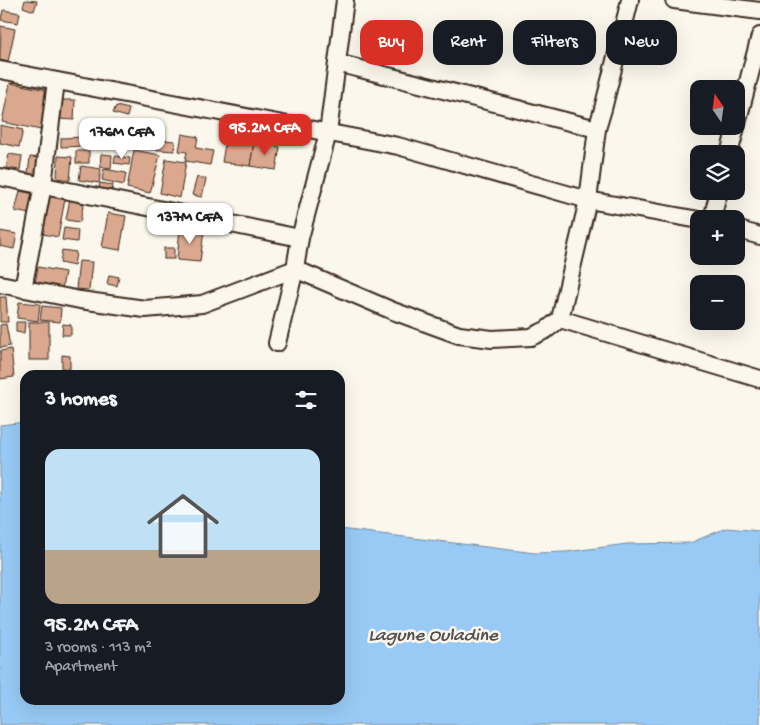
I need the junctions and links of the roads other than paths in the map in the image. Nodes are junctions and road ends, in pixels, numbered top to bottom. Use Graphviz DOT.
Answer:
graph roads {
  1 [pos="345,0"];
  2 [pos="630,0"];
  3 [pos="674,0"];
  4 [pos="760,11"];
  5 [pos="760,36"];
  6 [pos="336,63"];
  7 [pos="0,70"];
  8 [pos="56,81"];
  9 [pos="596,129"];
  10 [pos="328,133"];
  11 [pos="731,145"];
  12 [pos="0,177"];
  13 [pos="43,185"];
  14 [pos="588,200"];
  15 [pos="690,218"];
  16 [pos="745,232"];
  17 [pos="760,236"];
  18 [pos="300,238"];
  19 [pos="295,268"];
  20 [pos="0,284"];
  21 [pos="23,289"];
  22 [pos="560,318"];
  23 [pos="277,343"];
  24 [pos="760,379"];
  1 -- 6 [label="street"];
  2 -- 9 [label="street"];
  3 -- 4 [label="street"];
  5 -- 11 [label="street"];
  6 -- 9 [label="street"];
  6 -- 10 [label="street"];
  7 -- 8 [label="street"];
  8 -- 10 [label="street"];
  8 -- 13 [label="street"];
  9 -- 14 [label="street"];
  10 -- 14 [label="street"];
  10 -- 18 [label="street"];
  12 -- 13 [label="street"];
  13 -- 18 [label="street"];
  13 -- 21 [label="street"];
  14 -- 15 [label="street"];
  14 -- 22 [label="street"];
  16 -- 17 [label="street"];
  18 -- 19 [label="street"];
  19 -- 21 [label="street"];
  19 -- 22 [label="street"];
  19 -- 23 [label="street"];
  20 -- 21 [label="street"];
  22 -- 24 [label="street"];
}
